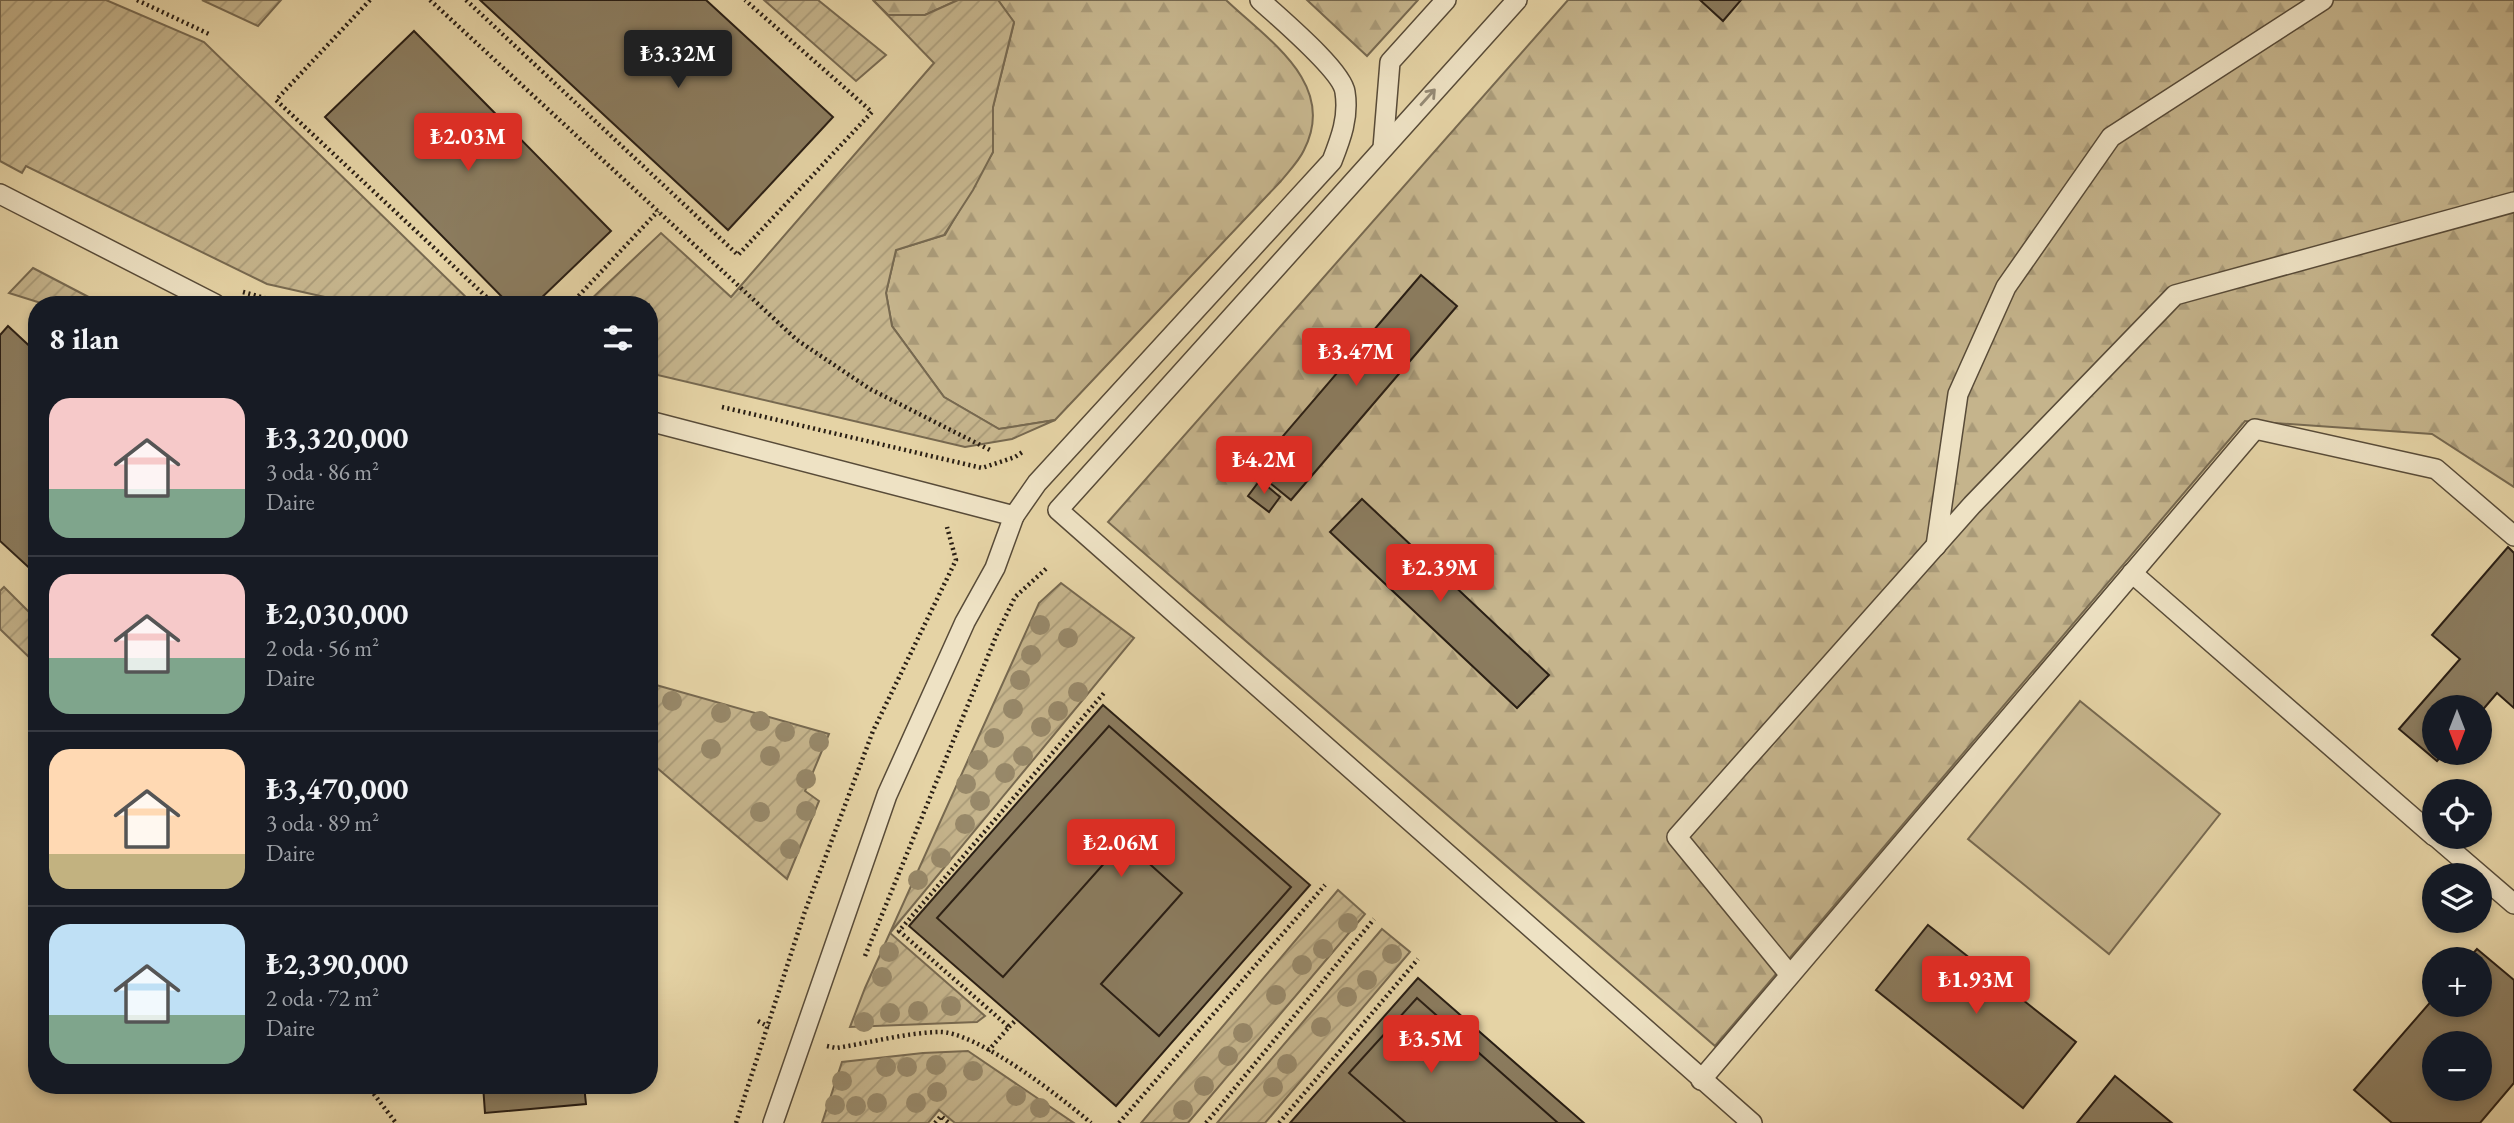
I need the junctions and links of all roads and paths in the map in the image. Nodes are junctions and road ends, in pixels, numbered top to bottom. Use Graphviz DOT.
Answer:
graph roads {
  1 [pos="137,0"];
  2 [pos="370,0"];
  3 [pos="430,0"];
  4 [pos="466,0"];
  5 [pos="744,0"];
  6 [pos="1260,0"];
  7 [pos="1446,0"];
  8 [pos="1517,0"];
  9 [pos="2323,0"];
  10 [pos="211,35"];
  11 [pos="1382,148"];
  12 [pos="0,194"];
  13 [pos="2514,202"];
  14 [pos="658,211"];
  15 [pos="199,296"];
  16 [pos="485,296"];
  17 [pos="578,296"];
  18 [pos="716,405"];
  19 [pos="658,423"];
  20 [pos="1026,450"];
  21 [pos="992,451"];
  22 [pos="1014,516"];
  23 [pos="945,521"];
  24 [pos="2514,536"];
  25 [pos="1936,546"];
  26 [pos="1048,567"];
  27 [pos="2132,573"];
  28 [pos="1104,693"];
  29 [pos="2422,825"];
  30 [pos="2450,849"];
  31 [pos="1325,885"];
  32 [pos="2514,904"];
  33 [pos="1374,919"];
  34 [pos="1419,958"];
  35 [pos="859,969"];
  36 [pos="1790,975"];
  37 [pos="1016,1020"];
  38 [pos="758,1021"];
  39 [pos="768,1027"];
  40 [pos="1009,1027"];
  41 [pos="833,1034"];
  42 [pos="802,1040"];
  43 [pos="828,1046"];
  44 [pos="988,1051"];
  45 [pos="824,1059"];
  46 [pos="1701,1080"];
  47 [pos="375,1094"];
  48 [pos="396,1123"];
  49 [pos="736,1123"];
  50 [pos="773,1123"];
  51 [pos="934,1123"];
  52 [pos="949,1123"];
  53 [pos="1091,1123"];
  54 [pos="1119,1123"];
  55 [pos="1206,1123"];
  56 [pos="1279,1123"];
  57 [pos="1752,1123"];
  1 -- 10 [label="path"];
  2 -- 16 [label="path"];
  3 -- 14 [label="path"];
  4 -- 5 [label="path"];
  6 -- 22 [label="lane"];
  7 -- 11 [label="lane"];
  11 -- 8 [label="lane, one-way"];
  9 -- 25 [label="lane"];
  11 -- 46 [label="lane"];
  12 -- 15 [label="lane"];
  13 -- 25 [label="lane"];
  14 -- 17 [label="path"];
  14 -- 21 [label="path"];
  18 -- 20 [label="path"];
  19 -- 22 [label="lane"];
  22 -- 42 [label="lane"];
  23 -- 39 [label="path"];
  24 -- 27 [label="lane"];
  25 -- 36 [label="lane"];
  26 -- 35 [label="path"];
  27 -- 29 [label="lane"];
  27 -- 36 [label="lane"];
  28 -- 40 [label="path"];
  30 -- 32 [label="lane"];
  31 -- 54 [label="path"];
  33 -- 55 [label="path"];
  34 -- 56 [label="path"];
  36 -- 46 [label="lane"];
  37 -- 40 [label="path"];
  38 -- 39 [label="path"];
  39 -- 42 [label="path"];
  39 -- 49 [label="path"];
  40 -- 44 [label="path"];
  41 -- 43 [label="path"];
  42 -- 43 [label="path"];
  42 -- 50 [label="lane"];
  43 -- 44 [label="path"];
  43 -- 45 [label="path"];
  44 -- 53 [label="path"];
  46 -- 57 [label="lane"];
  47 -- 48 [label="path"];
  51 -- 52 [label="path"];
}
